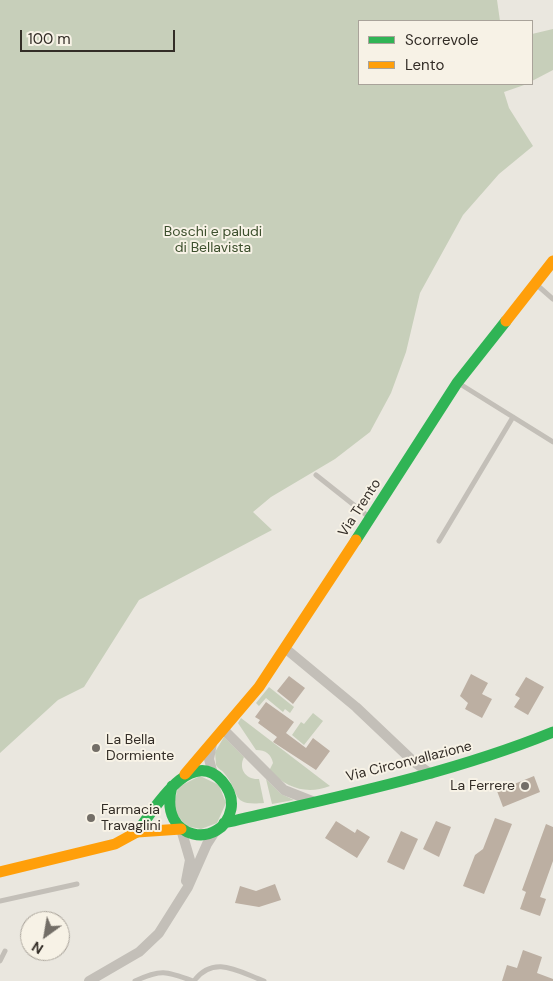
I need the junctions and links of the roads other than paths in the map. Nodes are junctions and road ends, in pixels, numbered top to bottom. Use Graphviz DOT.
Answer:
graph roads {
  1 [pos="553,261"];
  2 [pos="534,283"];
  3 [pos="553,299"];
  4 [pos="457,383"];
  5 [pos="513,417"];
  6 [pos="553,442"];
  7 [pos="316,475"];
  8 [pos="372,518"];
  9 [pos="439,541"];
  10 [pos="286,649"];
  11 [pos="223,729"];
  12 [pos="553,732"];
  13 [pos="212,742"];
  14 [pos="185,774"];
  15 [pos="213,774"];
  16 [pos="431,774"];
  17 [pos="172,786"];
  18 [pos="231,798"];
  19 [pos="312,802"];
  20 [pos="270,811"];
  21 [pos="220,826"];
  22 [pos="181,829"];
  23 [pos="138,832"];
  24 [pos="0,872"];
  25 [pos="77,884"];
  26 [pos="180,898"];
  27 [pos="0,901"];
  28 [pos="5,951"];
  29 [pos="0,961"];
  30 [pos="90,981"];
  31 [pos="135,981"];
  32 [pos="194,981"];
  33 [pos="264,981"];
  1 -- 2 [label="main road, Via Trento"];
  2 -- 3 [label="lane"];
  2 -- 4 [label="main road, Via Trento"];
  4 -- 5 [label="lane"];
  4 -- 8 [label="main road, Via Trento"];
  5 -- 6 [label="lane"];
  5 -- 9 [label="lane"];
  7 -- 8 [label="lane"];
  8 -- 10 [label="main road, Via Trento"];
  10 -- 11 [label="main road, Via Trento"];
  10 -- 16 [label="street"];
  11 -- 13 [label="main road, Via Trento"];
  11 -- 19 [label="street"];
  12 -- 16 [label="main road, Via Circonvallazione"];
  13 -- 14 [label="main road, Via Trento"];
  13 -- 15 [label="street"];
  14 -- 15 [label="main road"];
  14 -- 17 [label="main road, Via Circonvallazione"];
  15 -- 18 [label="main road, Via Circonvallazione"];
  16 -- 19 [label="main road, Via Circonvallazione"];
  17 -- 22 [label="main road"];
  17 -- 23 [label="main road, Via Circonvallazione"];
  18 -- 20 [label="main road, Via Circonvallazione"];
  18 -- 21 [label="main road"];
  19 -- 20 [label="main road, Via Circonvallazione"];
  20 -- 21 [label="main road, Via Circonvallazione"];
  21 -- 22 [label="main road, Via Circonvallazione"];
  21 -- 26 [label="street"];
  22 -- 23 [label="main road, Via Circonvallazione"];
  22 -- 26 [label="street"];
  23 -- 24 [label="main road, Via Circonvallazione"];
  25 -- 27 [label="lane"];
  26 -- 30 [label="street"];
  28 -- 29 [label="lane"];
  31 -- 32 [label="lane"];
  32 -- 33 [label="lane"];
}
